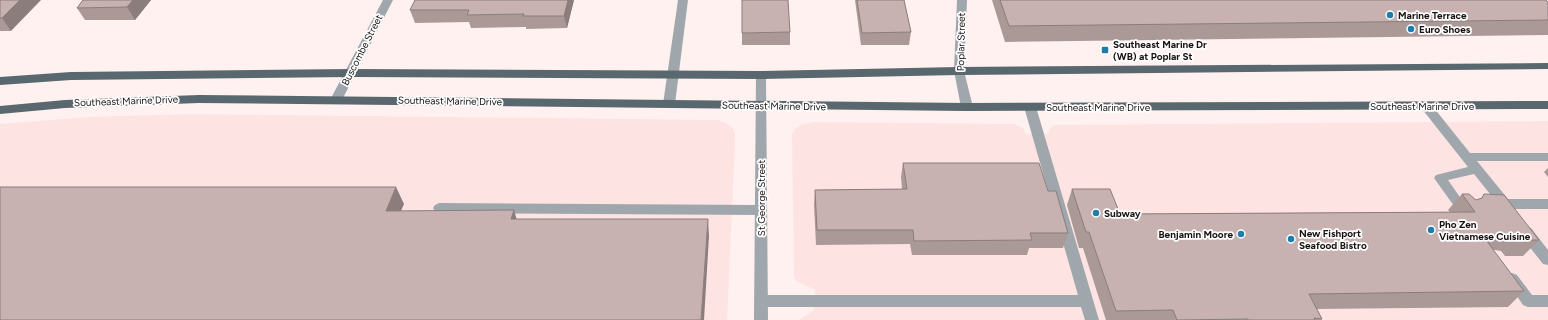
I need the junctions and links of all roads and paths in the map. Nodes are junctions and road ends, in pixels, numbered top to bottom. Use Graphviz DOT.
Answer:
graph roads {
  1 [pos="388,0"];
  2 [pos="683,0"];
  3 [pos="962,0"];
  4 [pos="1548,66"];
  5 [pos="959,71"];
  6 [pos="351,73"];
  7 [pos="672,74"];
  8 [pos="761,75"];
  9 [pos="0,81"];
  10 [pos="336,100"];
  11 [pos="669,104"];
  12 [pos="1548,105"];
  13 [pos="761,106"];
  14 [pos="1426,106"];
  15 [pos="967,107"];
  16 [pos="1030,107"];
  17 [pos="0,110"];
  18 [pos="1467,157"];
  19 [pos="1548,157"];
  20 [pos="1477,169"];
  21 [pos="1504,204"];
  22 [pos="1548,204"];
  23 [pos="439,208"];
  24 [pos="761,210"];
  25 [pos="1463,210"];
  26 [pos="1546,254"];
  27 [pos="1504,267"];
  28 [pos="761,301"];
  29 [pos="1087,301"];
  30 [pos="1548,301"];
  31 [pos="761,320"];
  32 [pos="1092,320"];
  1 -- 6 [label="street, Buscombe Street"];
  2 -- 7 [label="street"];
  3 -- 5 [label="street, Poplar Street"];
  4 -- 5 [label="main road"];
  5 -- 8 [label="main road"];
  5 -- 15 [label="street, Poplar Street"];
  6 -- 7 [label="main road"];
  6 -- 9 [label="main road"];
  6 -- 10 [label="street, Buscombe Street"];
  7 -- 8 [label="main road"];
  7 -- 11 [label="street"];
  8 -- 13 [label="street, St George Street"];
  10 -- 11 [label="main road, Southeast Marine Drive"];
  10 -- 17 [label="main road, Southeast Marine Drive"];
  11 -- 13 [label="main road, Southeast Marine Drive"];
  12 -- 14 [label="main road, Southeast Marine Drive"];
  13 -- 15 [label="main road, Southeast Marine Drive"];
  13 -- 24 [label="street, St George Street"];
  14 -- 16 [label="main road, Southeast Marine Drive"];
  14 -- 18 [label="street"];
  15 -- 16 [label="main road, Southeast Marine Drive"];
  16 -- 29 [label="street"];
  18 -- 19 [label="street"];
  18 -- 20 [label="street"];
  20 -- 21 [label="street"];
  20 -- 25 [label="street"];
  21 -- 22 [label="street"];
  21 -- 26 [label="street"];
  23 -- 24 [label="street"];
  24 -- 28 [label="street, St George Street"];
  27 -- 30 [label="street"];
  28 -- 29 [label="street"];
  28 -- 31 [label="street, St George Street"];
  29 -- 32 [label="street"];
}
